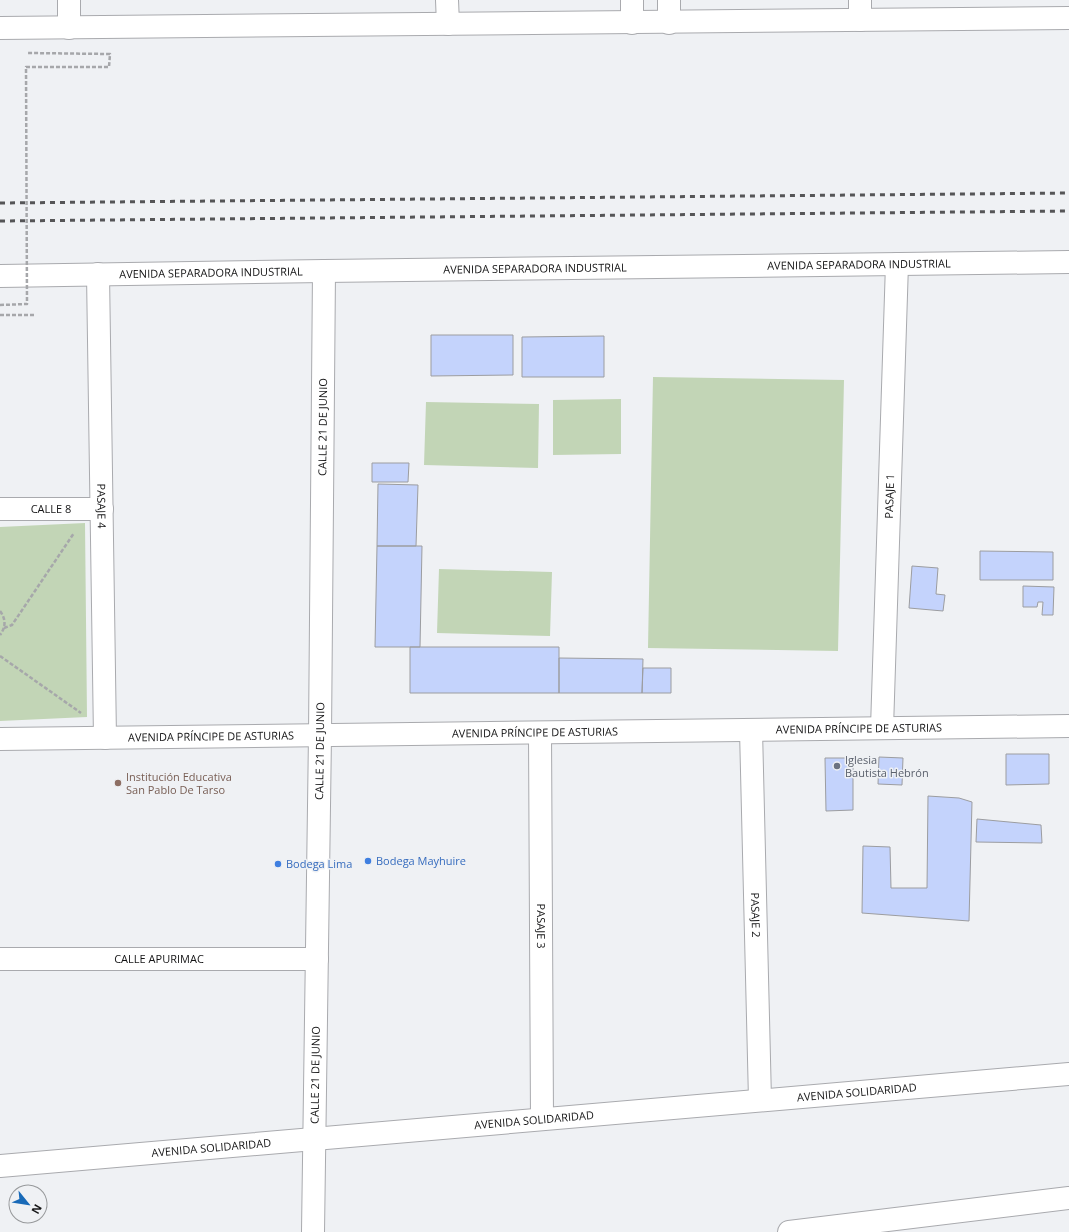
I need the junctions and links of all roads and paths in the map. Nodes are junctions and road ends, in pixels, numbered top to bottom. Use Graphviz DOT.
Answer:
graph roads {
  1 [pos="69,0"];
  2 [pos="447,0"];
  3 [pos="632,0"];
  4 [pos="670,0"];
  5 [pos="860,10"];
  6 [pos="1069,18"];
  7 [pos="632,23"];
  8 [pos="670,23"];
  9 [pos="448,24"];
  10 [pos="0,28"];
  11 [pos="69,28"];
  12 [pos="28,53"];
  13 [pos="1069,262"];
  14 [pos="897,264"];
  15 [pos="324,271"];
  16 [pos="98,274"];
  17 [pos="0,276"];
  18 [pos="0,305"];
  19 [pos="36,314"];
  20 [pos="0,315"];
  21 [pos="0,509"];
  22 [pos="102,509"];
  23 [pos="77,538"];
  24 [pos="0,611"];
  25 [pos="4,628"];
  26 [pos="0,635"];
  27 [pos="0,656"];
  28 [pos="80,704"];
  29 [pos="73,712"];
  30 [pos="80,712"];
  31 [pos="1069,726"];
  32 [pos="882,728"];
  33 [pos="750,730"];
  34 [pos="540,733"];
  35 [pos="320,735"];
  36 [pos="105,738"];
  37 [pos="0,739"];
  38 [pos="0,959"];
  39 [pos="317,959"];
  40 [pos="1069,1074"];
  41 [pos="760,1100"];
  42 [pos="542,1119"];
  43 [pos="315,1139"];
  44 [pos="0,1166"];
  45 [pos="1069,1198"];
  46 [pos="313,1232"];
  47 [pos="789,1232"];
  1 -- 11 [label="street"];
  2 -- 9 [label="street"];
  3 -- 7 [label="street"];
  4 -- 8 [label="street"];
  5 -- 6 [label="street"];
  5 -- 8 [label="street"];
  7 -- 8 [label="street"];
  7 -- 9 [label="street"];
  9 -- 11 [label="street"];
  10 -- 11 [label="street"];
  12 -- 18 [label="path, bridge"];
  13 -- 14 [label="street, AVENIDA SEPARADORA INDUSTRIAL"];
  14 -- 15 [label="street, AVENIDA SEPARADORA INDUSTRIAL"];
  14 -- 32 [label="street, PASAJE 1"];
  15 -- 16 [label="street, AVENIDA SEPARADORA INDUSTRIAL"];
  15 -- 35 [label="street, CALLE 21 DE JUNIO"];
  16 -- 17 [label="street, AVENIDA SEPARADORA INDUSTRIAL"];
  16 -- 22 [label="street, PASAJE 4"];
  19 -- 20 [label="path"];
  21 -- 22 [label="street, CALLE 8"];
  22 -- 36 [label="street, PASAJE 4"];
  23 -- 25 [label="path"];
  24 -- 25 [label="path"];
  25 -- 26 [label="path"];
  27 -- 30 [label="path"];
  28 -- 30 [label="path"];
  29 -- 30 [label="path"];
  30 -- 36 [label="path"];
  31 -- 32 [label="street, AVENIDA PRÍNCIPE DE ASTURIAS"];
  32 -- 33 [label="street, AVENIDA PRÍNCIPE DE ASTURIAS"];
  33 -- 34 [label="street, AVENIDA PRÍNCIPE DE ASTURIAS"];
  33 -- 41 [label="street, PASAJE 2"];
  34 -- 35 [label="street, AVENIDA PRÍNCIPE DE ASTURIAS"];
  34 -- 42 [label="street, PASAJE 3"];
  35 -- 36 [label="street, AVENIDA PRÍNCIPE DE ASTURIAS"];
  35 -- 39 [label="street, CALLE 21 DE JUNIO"];
  36 -- 37 [label="street, AVENIDA PRÍNCIPE DE ASTURIAS"];
  38 -- 39 [label="street, CALLE APURIMAC"];
  39 -- 43 [label="street, CALLE 21 DE JUNIO"];
  40 -- 41 [label="street, AVENIDA SOLIDARIDAD"];
  41 -- 42 [label="street, AVENIDA SOLIDARIDAD"];
  42 -- 43 [label="street, AVENIDA SOLIDARIDAD"];
  43 -- 44 [label="street, AVENIDA SOLIDARIDAD"];
  43 -- 46 [label="street, CALLE 21 DE JUNIO"];
  45 -- 47 [label="street"];
}
